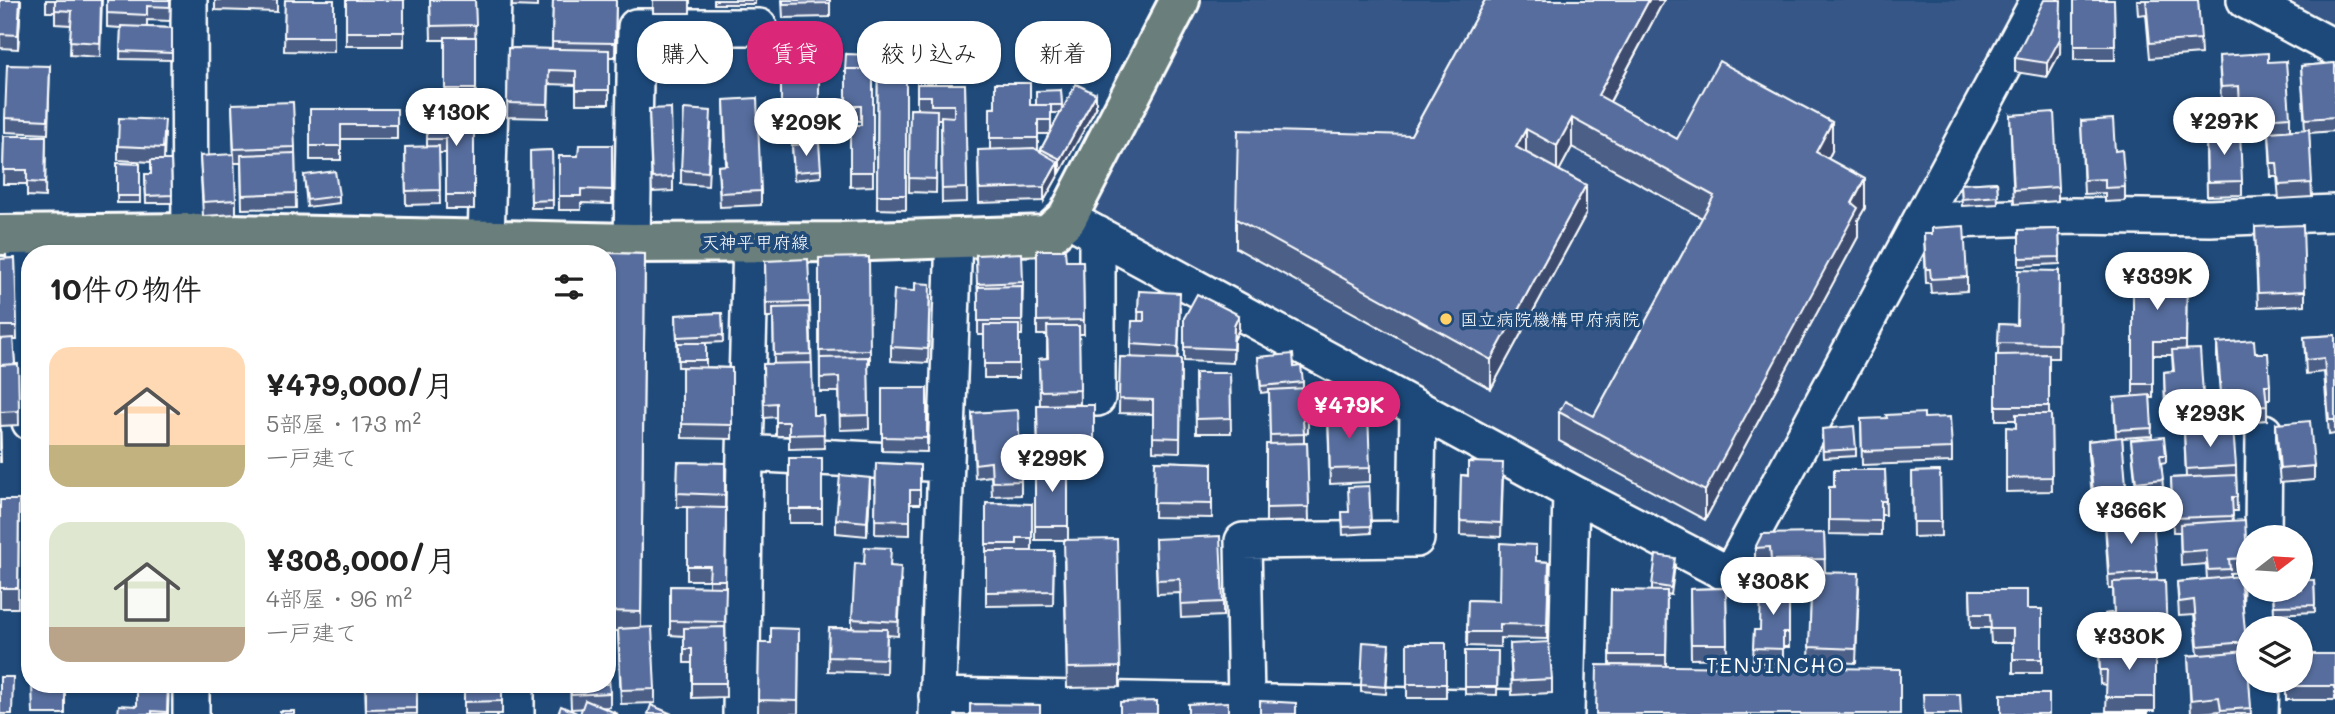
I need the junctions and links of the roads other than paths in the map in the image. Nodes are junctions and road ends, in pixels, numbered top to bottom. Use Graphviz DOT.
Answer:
graph roads {
  1 [pos="189,0"];
  2 [pos="493,0"];
  3 [pos="1180,0"];
  4 [pos="2039,0"];
  5 [pos="2245,0"];
  6 [pos="747,27"];
  7 [pos="2335,48"];
  8 [pos="2335,214"];
  9 [pos="1922,221"];
  10 [pos="1082,226"];
  11 [pos="12,235"];
  12 [pos="954,237"];
  13 [pos="751,242"];
  14 [pos="190,243"];
  15 [pos="632,243"];
  16 [pos="507,245"];
  17 [pos="21,328"];
  18 [pos="1097,398"];
  19 [pos="1418,409"];
  20 [pos="2264,432"];
  21 [pos="745,453"];
  22 [pos="946,464"];
  23 [pos="1571,492"];
  24 [pos="2263,525"];
  25 [pos="191,693"];
  26 [pos="516,693"];
  27 [pos="2261,693"];
  28 [pos="1246,702"];
  29 [pos="937,705"];
  30 [pos="1097,707"];
  31 [pos="1566,712"];
  32 [pos="191,714"];
  33 [pos="516,714"];
  34 [pos="741,714"];
  35 [pos="2260,714"];
  1 -- 14 [label="street"];
  2 -- 16 [label="street"];
  3 -- 10 [label="main road"];
  4 -- 9 [label="street"];
  5 -- 7 [label="street"];
  6 -- 15 [label="street"];
  8 -- 9 [label="street"];
  9 -- 23 [label="street"];
  10 -- 12 [label="main road, 天神平甲府線"];
  10 -- 18 [label="street"];
  10 -- 19 [label="street"];
  11 -- 14 [label="main road, 天神平甲府線"];
  11 -- 17 [label="street"];
  12 -- 13 [label="main road, 天神平甲府線"];
  12 -- 22 [label="street"];
  13 -- 15 [label="main road, 天神平甲府線"];
  13 -- 21 [label="street"];
  14 -- 16 [label="main road, 天神平甲府線"];
  15 -- 16 [label="main road, 天神平甲府線"];
  19 -- 23 [label="street"];
  19 -- 28 [label="street"];
  20 -- 24 [label="street"];
  21 -- 22 [label="street"];
  21 -- 34 [label="street"];
  22 -- 29 [label="street"];
  23 -- 31 [label="street"];
  25 -- 32 [label="street"];
  26 -- 33 [label="street"];
  27 -- 35 [label="street"];
  28 -- 30 [label="street"];
  28 -- 31 [label="street"];
  29 -- 30 [label="street"];
}
